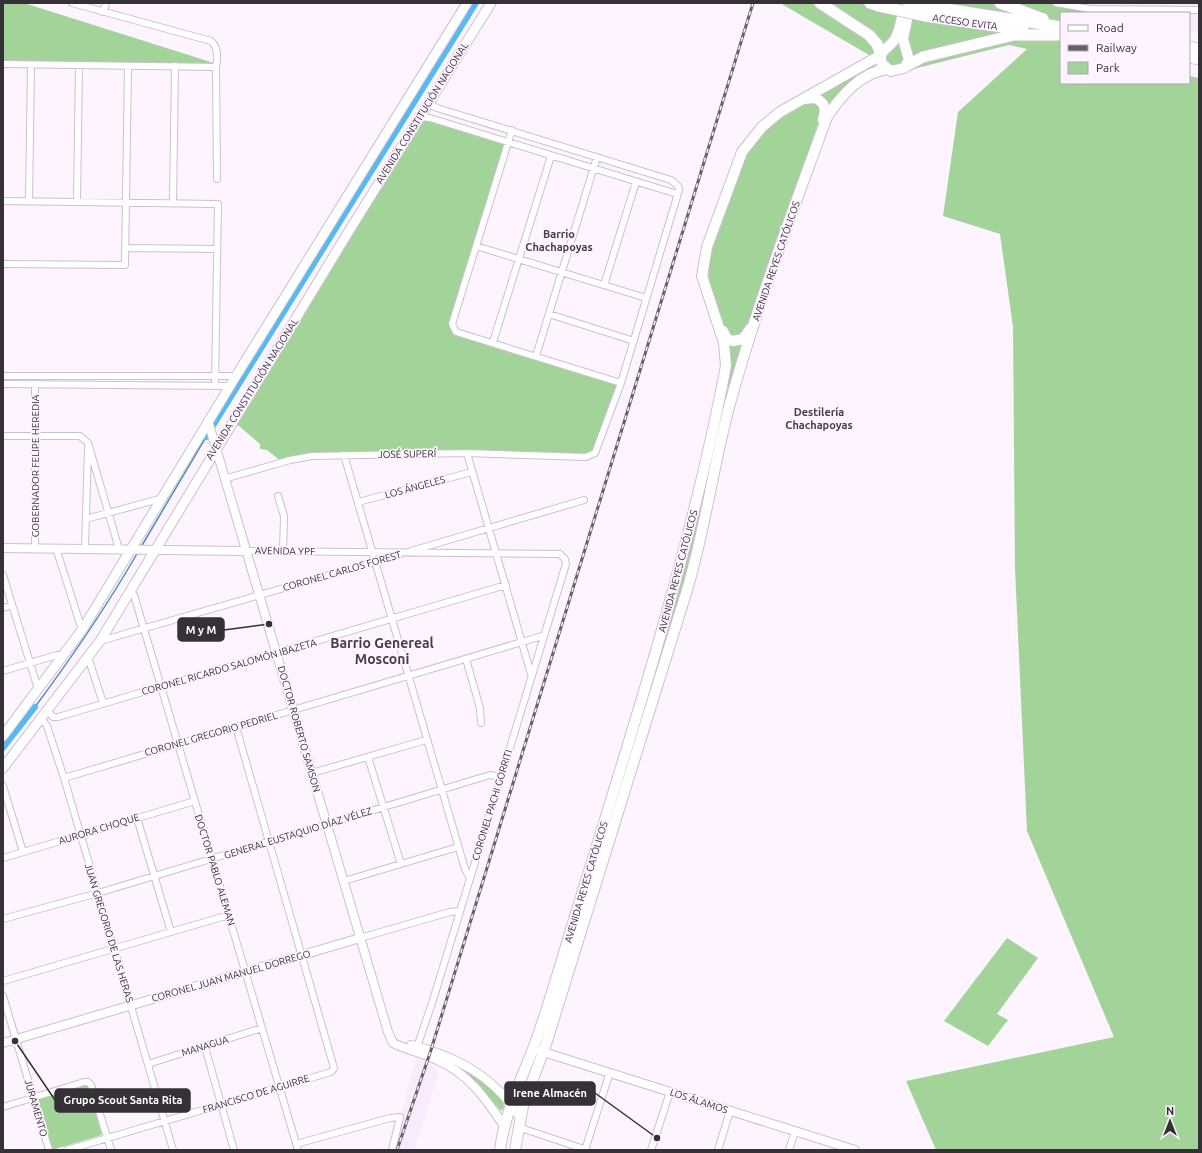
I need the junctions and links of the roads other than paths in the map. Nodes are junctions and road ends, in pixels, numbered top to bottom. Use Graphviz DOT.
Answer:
graph roads {
  1 [pos="72,3"];
  2 [pos="106,3"];
  3 [pos="467,3"];
  4 [pos="491,3"];
  5 [pos="820,3"];
  6 [pos="904,3"];
  7 [pos="910,3"];
  8 [pos="1000,3"];
  9 [pos="1056,3"];
  10 [pos="875,4"];
  11 [pos="1199,10"];
  12 [pos="927,11"];
  13 [pos="103,12"];
  14 [pos="1060,23"];
  15 [pos="1060,33"];
  16 [pos="881,55"];
  17 [pos="3,64"];
  18 [pos="31,65"];
  19 [pos="79,65"];
  20 [pos="908,65"];
  21 [pos="128,66"];
  22 [pos="175,66"];
  23 [pos="216,67"];
  24 [pos="887,69"];
  25 [pos="801,100"];
  26 [pos="429,104"];
  27 [pos="420,117"];
  28 [pos="512,130"];
  29 [pos="508,143"];
  30 [pos="812,155"];
  31 [pos="551,156"];
  32 [pos="597,157"];
  33 [pos="593,168"];
  34 [pos="217,179"];
  35 [pos="636,182"];
  36 [pos="677,194"];
  37 [pos="3,201"];
  38 [pos="29,202"];
  39 [pos="77,202"];
  40 [pos="127,203"];
  41 [pos="173,203"];
  42 [pos="476,246"];
  43 [pos="126,248"];
  44 [pos="217,249"];
  45 [pos="518,259"];
  46 [pos="3,264"];
  47 [pos="562,272"];
  48 [pos="604,285"];
  49 [pos="646,298"];
  50 [pos="710,300"];
  51 [pos="759,308"];
  52 [pos="549,314"];
  53 [pos="634,341"];
  54 [pos="493,342"];
  55 [pos="536,356"];
  56 [pos="3,376"];
  57 [pos="236,376"];
  58 [pos="122,377"];
  59 [pos="216,378"];
  60 [pos="620,383"];
  61 [pos="3,384"];
  62 [pos="35,384"];
  63 [pos="121,385"];
  64 [pos="215,386"];
  65 [pos="230,386"];
  66 [pos="208,421"];
  67 [pos="3,436"];
  68 [pos="35,436"];
  69 [pos="88,443"];
  70 [pos="215,449"];
  71 [pos="467,453"];
  72 [pos="344,454"];
  73 [pos="472,472"];
  74 [pos="224,479"];
  75 [pos="278,496"];
  76 [pos="163,498"];
  77 [pos="584,500"];
  78 [pos="358,502"];
  79 [pos="110,513"];
  80 [pos="86,519"];
  81 [pos="489,528"];
  82 [pos="3,548"];
  83 [pos="35,548"];
  84 [pos="56,548"];
  85 [pos="85,549"];
  86 [pos="120,549"];
  87 [pos="134,549"];
  88 [pos="151,550"];
  89 [pos="245,551"];
  90 [pos="283,551"];
  91 [pos="372,552"];
  92 [pos="404,553"];
  93 [pos="496,554"];
  94 [pos="565,559"];
  95 [pos="375,562"];
  96 [pos="3,575"];
  97 [pos="506,585"];
  98 [pos="129,592"];
  99 [pos="260,595"];
  100 [pos="12,605"];
  101 [pos="3,608"];
  102 [pos="391,619"];
  103 [pos="144,629"];
  104 [pos="82,630"];
  105 [pos="542,636"];
  106 [pos="100,641"];
  107 [pos="523,643"];
  108 [pos="276,653"];
  109 [pos="65,654"];
  110 [pos="88,657"];
  111 [pos="466,659"];
  112 [pos="29,663"];
  113 [pos="3,671"];
  114 [pos="531,675"];
  115 [pos="408,676"];
  116 [pos="161,687"];
  117 [pos="38,689"];
  118 [pos="103,703"];
  119 [pos="293,710"];
  120 [pos="44,715"];
  121 [pos="481,723"];
  122 [pos="236,727"];
  123 [pos="4,734"];
  124 [pos="426,740"];
  125 [pos="178,744"];
  126 [pos="368,757"];
  127 [pos="3,768"];
  128 [pos="312,774"];
  129 [pos="501,776"];
  130 [pos="64,778"];
  131 [pos="3,786"];
  132 [pos="442,790"];
  133 [pos="195,801"];
  134 [pos="384,807"];
  135 [pos="137,818"];
  136 [pos="327,825"];
  137 [pos="80,835"];
  138 [pos="269,841"];
  139 [pos="458,847"];
  140 [pos="23,852"];
  141 [pos="3,858"];
  142 [pos="212,859"];
  143 [pos="401,864"];
  144 [pos="155,876"];
  145 [pos="470,878"];
  146 [pos="344,881"];
  147 [pos="98,893"];
  148 [pos="460,911"];
  149 [pos="229,915"];
  150 [pos="3,919"];
  151 [pos="171,932"];
  152 [pos="360,938"];
  153 [pos="114,949"];
  154 [pos="303,956"];
  155 [pos="244,972"];
  156 [pos="3,981"];
  157 [pos="3,996"];
  158 [pos="130,1005"];
  159 [pos="262,1028"];
  160 [pos="16,1039"];
  161 [pos="3,1043"];
  162 [pos="205,1047"];
  163 [pos="533,1048"];
  164 [pos="416,1049"];
  165 [pos="543,1052"];
  166 [pos="148,1064"];
  167 [pos="610,1072"];
  168 [pos="279,1087"];
  169 [pos="670,1092"];
  170 [pos="33,1098"];
  171 [pos="512,1104"];
  172 [pos="221,1105"];
  173 [pos="3,1107"];
  174 [pos="730,1111"];
  175 [pos="165,1122"];
  176 [pos="519,1123"];
  177 [pos="504,1126"];
  178 [pos="795,1131"];
  179 [pos="108,1139"];
  180 [pos="297,1147"];
  181 [pos="49,1150"];
  182 [pos="67,1150"];
  183 [pos="111,1150"];
  184 [pos="173,1150"];
  185 [pos="234,1150"];
  186 [pos="392,1150"];
  187 [pos="500,1150"];
  188 [pos="515,1150"];
  189 [pos="586,1150"];
  190 [pos="651,1150"];
  191 [pos="718,1150"];
  192 [pos="789,1150"];
  193 [pos="855,1150"];
  1 -- 13 [label="street"];
  2 -- 13 [label="street"];
  3 -- 57 [label="main road, AVENIDA CONSTITUCIÓN NACIONAL"];
  4 -- 26 [label="main road, AVENIDA CONSTITUCIÓN NACIONAL"];
  5 -- 16 [label="highway"];
  6 -- 16 [label="main road, AVENIDA REYES CATÓLICOS"];
  7 -- 12 [label="highway, ACCESO EVITA, bridge"];
  7 -- 20 [label="main road"];
  8 -- 14 [label="highway"];
  9 -- 11 [label="street"];
  10 -- 12 [label="highway, ACCESO EVITA, bridge"];
  12 -- 15 [label="highway, ACCESO EVITA"];
  13 -- 23 [label="street"];
  15 -- 20 [label="highway"];
  16 -- 24 [label="main road"];
  16 -- 25 [label="main road, AVENIDA REYES CATÓLICOS"];
  17 -- 18 [label="street"];
  18 -- 19 [label="street"];
  18 -- 38 [label="street"];
  19 -- 21 [label="street"];
  19 -- 39 [label="street"];
  20 -- 24 [label="main road, AVENIDA REYES CATÓLICOS"];
  21 -- 22 [label="street"];
  21 -- 40 [label="street"];
  22 -- 23 [label="street"];
  22 -- 41 [label="street"];
  23 -- 34 [label="street"];
  24 -- 30 [label="main road, AVENIDA REYES CATÓLICOS"];
  25 -- 30 [label="main road"];
  25 -- 50 [label="main road, AVENIDA REYES CATÓLICOS"];
  26 -- 27 [label="main road, AVENIDA CONSTITUCIÓN NACIONAL"];
  26 -- 28 [label="street"];
  27 -- 29 [label="street"];
  27 -- 70 [label="main road, AVENIDA CONSTITUCIÓN NACIONAL"];
  28 -- 29 [label="street"];
  28 -- 32 [label="street"];
  29 -- 31 [label="street"];
  29 -- 42 [label="street"];
  30 -- 51 [label="main road, AVENIDA REYES CATÓLICOS"];
  31 -- 33 [label="street"];
  31 -- 45 [label="street"];
  32 -- 33 [label="street"];
  32 -- 36 [label="street"];
  33 -- 35 [label="street"];
  33 -- 47 [label="street"];
  35 -- 36 [label="street"];
  35 -- 48 [label="street"];
  36 -- 49 [label="street"];
  37 -- 38 [label="street"];
  38 -- 39 [label="street"];
  39 -- 40 [label="street"];
  40 -- 41 [label="street"];
  40 -- 43 [label="street"];
  41 -- 44 [label="street"];
  42 -- 45 [label="street"];
  42 -- 54 [label="street"];
  43 -- 44 [label="street"];
  43 -- 46 [label="street"];
  44 -- 59 [label="street"];
  45 -- 47 [label="street"];
  45 -- 54 [label="street"];
  47 -- 48 [label="street"];
  47 -- 52 [label="street"];
  48 -- 49 [label="street"];
  49 -- 53 [label="street"];
  50 -- 51 [label="main road"];
  50 -- 163 [label="main road, AVENIDA REYES CATÓLICOS"];
  51 -- 165 [label="main road, AVENIDA REYES CATÓLICOS"];
  52 -- 53 [label="street"];
  52 -- 55 [label="street"];
  53 -- 60 [label="street"];
  54 -- 55 [label="street"];
  55 -- 60 [label="street"];
  56 -- 58 [label="street"];
  57 -- 59 [label="street"];
  57 -- 65 [label="main road, AVENIDA CONSTITUCIÓN NACIONAL"];
  58 -- 59 [label="street"];
  58 -- 63 [label="street"];
  59 -- 64 [label="street"];
  60 -- 71 [label="street, JOSÉ SUPERÍ"];
  61 -- 62 [label="street"];
  62 -- 63 [label="street"];
  62 -- 68 [label="street, GOBERNADOR FELIPE HEREDIA"];
  63 -- 64 [label="street"];
  64 -- 65 [label="street"];
  65 -- 66 [label="main road, AVENIDA CONSTITUCIÓN NACIONAL"];
  66 -- 70 [label="street, DOCTOR ROBERTO SAMSON"];
  66 -- 76 [label="main road, AVENIDA CONSTITUCIÓN NACIONAL"];
  67 -- 68 [label="street"];
  68 -- 69 [label="street"];
  68 -- 83 [label="street, GOBERNADOR FELIPE HEREDIA"];
  69 -- 79 [label="street"];
  69 -- 80 [label="street"];
  70 -- 74 [label="street, DOCTOR ROBERTO SAMSON"];
  70 -- 88 [label="main road, AVENIDA CONSTITUCIÓN NACIONAL"];
  71 -- 72 [label="street, JOSÉ SUPERÍ"];
  71 -- 73 [label="street"];
  72 -- 74 [label="street, JOSÉ SUPERÍ"];
  72 -- 78 [label="street"];
  73 -- 78 [label="street, LOS ÁNGELES"];
  73 -- 81 [label="street"];
  74 -- 89 [label="street, DOCTOR ROBERTO SAMSON"];
  75 -- 90 [label="street"];
  76 -- 79 [label="street"];
  76 -- 87 [label="main road, AVENIDA CONSTITUCIÓN NACIONAL"];
  77 -- 81 [label="street, CORONEL CARLOS FOREST"];
  78 -- 91 [label="street"];
  79 -- 80 [label="street"];
  79 -- 86 [label="street"];
  80 -- 85 [label="street"];
  81 -- 92 [label="street, CORONEL CARLOS FOREST"];
  81 -- 93 [label="street"];
  82 -- 83 [label="street, AVENIDA YPF"];
  83 -- 84 [label="street, AVENIDA YPF"];
  84 -- 85 [label="street, AVENIDA YPF"];
  84 -- 104 [label="street"];
  85 -- 86 [label="street, AVENIDA YPF"];
  86 -- 87 [label="street, AVENIDA YPF"];
  87 -- 88 [label="street, AVENIDA YPF"];
  87 -- 104 [label="main road, AVENIDA CONSTITUCIÓN NACIONAL"];
  88 -- 89 [label="street, AVENIDA YPF"];
  88 -- 98 [label="main road, AVENIDA CONSTITUCIÓN NACIONAL"];
  89 -- 90 [label="street, AVENIDA YPF"];
  89 -- 99 [label="street, DOCTOR ROBERTO SAMSON"];
  90 -- 91 [label="street, AVENIDA YPF"];
  91 -- 92 [label="street, AVENIDA YPF"];
  91 -- 95 [label="street"];
  92 -- 93 [label="street, AVENIDA YPF"];
  92 -- 95 [label="street, CORONEL CARLOS FOREST"];
  93 -- 94 [label="street, AVENIDA YPF"];
  93 -- 97 [label="street"];
  94 -- 105 [label="street, CORONEL PACHI GORRITI"];
  95 -- 99 [label="street, CORONEL CARLOS FOREST"];
  95 -- 102 [label="street"];
  96 -- 100 [label="street"];
  97 -- 102 [label="street, CORONEL RICARDO SALOMÓN IBAZETA"];
  97 -- 107 [label="street"];
  98 -- 103 [label="street, DOCTOR PABLO ALEMAN"];
  98 -- 106 [label="main road, AVENIDA CONSTITUCIÓN NACIONAL"];
  99 -- 103 [label="street, CORONEL CARLOS FOREST"];
  99 -- 108 [label="street, DOCTOR ROBERTO SAMSON"];
  100 -- 101 [label="street"];
  100 -- 112 [label="street"];
  102 -- 108 [label="street, CORONEL RICARDO SALOMÓN IBAZETA"];
  102 -- 115 [label="street"];
  103 -- 106 [label="street, CORONEL CARLOS FOREST"];
  103 -- 116 [label="street, DOCTOR PABLO ALEMAN"];
  104 -- 109 [label="main road, AVENIDA CONSTITUCIÓN NACIONAL"];
  105 -- 107 [label="street, CORONEL GREGORIO PEDRIEL"];
  105 -- 114 [label="street, CORONEL PACHI GORRITI"];
  106 -- 110 [label="main road, AVENIDA CONSTITUCIÓN NACIONAL"];
  107 -- 111 [label="street, CORONEL GREGORIO PEDRIEL"];
  107 -- 114 [label="street"];
  108 -- 116 [label="street, CORONEL RICARDO SALOMÓN IBAZETA"];
  108 -- 119 [label="street, DOCTOR ROBERTO SAMSON"];
  109 -- 112 [label="street"];
  109 -- 117 [label="main road, AVENIDA CONSTITUCIÓN NACIONAL"];
  110 -- 118 [label="street"];
  110 -- 120 [label="main road, AVENIDA CONSTITUCIÓN NACIONAL"];
  111 -- 115 [label="street, CORONEL GREGORIO PEDRIEL"];
  111 -- 121 [label="street"];
  112 -- 113 [label="street"];
  112 -- 117 [label="street"];
  114 -- 129 [label="street, CORONEL PACHI GORRITI"];
  115 -- 119 [label="street, CORONEL GREGORIO PEDRIEL"];
  115 -- 124 [label="street"];
  116 -- 118 [label="street, CORONEL RICARDO SALOMÓN IBAZETA"];
  116 -- 125 [label="street, DOCTOR PABLO ALEMAN"];
  117 -- 123 [label="main road, AVENIDA CONSTITUCIÓN NACIONAL"];
  118 -- 120 [label="street, CORONEL RICARDO SALOMÓN IBAZETA"];
  119 -- 122 [label="street, CORONEL GREGORIO PEDRIEL"];
  119 -- 128 [label="street, DOCTOR ROBERTO SAMSON"];
  120 -- 127 [label="main road, AVENIDA CONSTITUCIÓN NACIONAL"];
  120 -- 130 [label="street, JUAN GREGORIO DE LAS HERAS"];
  122 -- 125 [label="street, CORONEL GREGORIO PEDRIEL"];
  122 -- 138 [label="street"];
  124 -- 126 [label="street"];
  124 -- 132 [label="street"];
  125 -- 130 [label="street, CORONEL GREGORIO PEDRIEL"];
  125 -- 133 [label="street, DOCTOR PABLO ALEMAN"];
  126 -- 128 [label="street"];
  126 -- 134 [label="street"];
  128 -- 136 [label="street, DOCTOR ROBERTO SAMSON"];
  129 -- 132 [label="street, GENERAL EUSTAQUIO DÍAZ VÉLEZ"];
  129 -- 145 [label="street, CORONEL PACHI GORRITI"];
  130 -- 137 [label="street, JUAN GREGORIO DE LAS HERAS"];
  131 -- 140 [label="street"];
  132 -- 134 [label="street, GENERAL EUSTAQUIO DÍAZ VÉLEZ"];
  132 -- 139 [label="street"];
  133 -- 135 [label="street, AURORA CHOQUE"];
  133 -- 142 [label="street, DOCTOR PABLO ALEMAN"];
  134 -- 136 [label="street, GENERAL EUSTAQUIO DÍAZ VÉLEZ"];
  134 -- 143 [label="street"];
  135 -- 137 [label="street, AURORA CHOQUE"];
  135 -- 144 [label="street"];
  136 -- 138 [label="street, GENERAL EUSTAQUIO DÍAZ VÉLEZ"];
  136 -- 146 [label="street, DOCTOR ROBERTO SAMSON"];
  137 -- 140 [label="street, AURORA CHOQUE"];
  137 -- 147 [label="street, JUAN GREGORIO DE LAS HERAS"];
  138 -- 142 [label="street, GENERAL EUSTAQUIO DÍAZ VÉLEZ"];
  138 -- 154 [label="street"];
  139 -- 143 [label="street"];
  139 -- 145 [label="street"];
  140 -- 141 [label="street, AURORA CHOQUE"];
  142 -- 144 [label="street, GENERAL EUSTAQUIO DÍAZ VÉLEZ"];
  142 -- 149 [label="street, DOCTOR PABLO ALEMAN"];
  143 -- 146 [label="street"];
  144 -- 147 [label="street, GENERAL EUSTAQUIO DÍAZ VÉLEZ"];
  144 -- 151 [label="street"];
  145 -- 148 [label="street, CORONEL PACHI GORRITI"];
  146 -- 152 [label="street, DOCTOR ROBERTO SAMSON"];
  147 -- 150 [label="street, GENERAL EUSTAQUIO DÍAZ VÉLEZ"];
  147 -- 153 [label="street, JUAN GREGORIO DE LAS HERAS"];
  148 -- 152 [label="street, CORONEL JUAN MANUEL DORREGO"];
  148 -- 164 [label="street, CORONEL PACHI GORRITI"];
  149 -- 151 [label="street"];
  149 -- 155 [label="street, DOCTOR PABLO ALEMAN"];
  151 -- 153 [label="street"];
  152 -- 154 [label="street, CORONEL JUAN MANUEL DORREGO"];
  152 -- 164 [label="street, DOCTOR ROBERTO SAMSON"];
  153 -- 156 [label="street"];
  153 -- 158 [label="street, JUAN GREGORIO DE LAS HERAS"];
  154 -- 155 [label="street, CORONEL JUAN MANUEL DORREGO"];
  154 -- 168 [label="street, FRANCISCO DE AGUIRRE"];
  155 -- 158 [label="street, CORONEL JUAN MANUEL DORREGO"];
  155 -- 159 [label="street, DOCTOR PABLO ALEMAN"];
  157 -- 160 [label="street, JURAMENTO"];
  158 -- 160 [label="street, CORONEL JUAN MANUEL DORREGO"];
  158 -- 166 [label="street, JUAN GREGORIO DE LAS HERAS"];
  159 -- 162 [label="street, MANAGUA"];
  159 -- 168 [label="street, DOCTOR PABLO ALEMAN"];
  160 -- 161 [label="street, CORONEL JUAN MANUEL DORREGO"];
  160 -- 170 [label="street, JURAMENTO"];
  162 -- 166 [label="street, MANAGUA"];
  162 -- 172 [label="street"];
  163 -- 165 [label="street, LOS ÁLAMOS"];
  163 -- 171 [label="main road, AVENIDA REYES CATÓLICOS"];
  164 -- 171 [label="street, DOCTOR ROBERTO SAMSON"];
  164 -- 177 [label="street, DOCTOR ROBERTO SAMSON"];
  165 -- 167 [label="street, LOS ÁLAMOS"];
  165 -- 176 [label="main road, AVENIDA REYES CATÓLICOS"];
  166 -- 175 [label="street, JUAN GREGORIO DE LAS HERAS"];
  167 -- 169 [label="street, LOS ÁLAMOS"];
  167 -- 189 [label="street"];
  168 -- 172 [label="street, FRANCISCO DE AGUIRRE"];
  168 -- 180 [label="street, DOCTOR PABLO ALEMAN"];
  169 -- 174 [label="street, LOS ÁLAMOS"];
  169 -- 190 [label="street"];
  170 -- 173 [label="street"];
  170 -- 179 [label="street"];
  170 -- 181 [label="street, JURAMENTO"];
  171 -- 176 [label="street, DOCTOR ROBERTO SAMSON"];
  171 -- 177 [label="main road, AVENIDA REYES CATÓLICOS"];
  172 -- 175 [label="street, FRANCISCO DE AGUIRRE"];
  172 -- 185 [label="street"];
  174 -- 178 [label="street, LOS ÁLAMOS"];
  174 -- 191 [label="street"];
  175 -- 179 [label="street, FRANCISCO DE AGUIRRE"];
  175 -- 184 [label="street, JUAN GREGORIO DE LAS HERAS"];
  176 -- 188 [label="main road, AVENIDA REYES CATÓLICOS"];
  176 -- 189 [label="street"];
  177 -- 187 [label="main road, AVENIDA REYES CATÓLICOS"];
  178 -- 192 [label="street"];
  178 -- 193 [label="street, LOS ÁLAMOS"];
  179 -- 182 [label="street, FRANCISCO DE AGUIRRE"];
  179 -- 183 [label="street"];
  180 -- 186 [label="street"];
}
